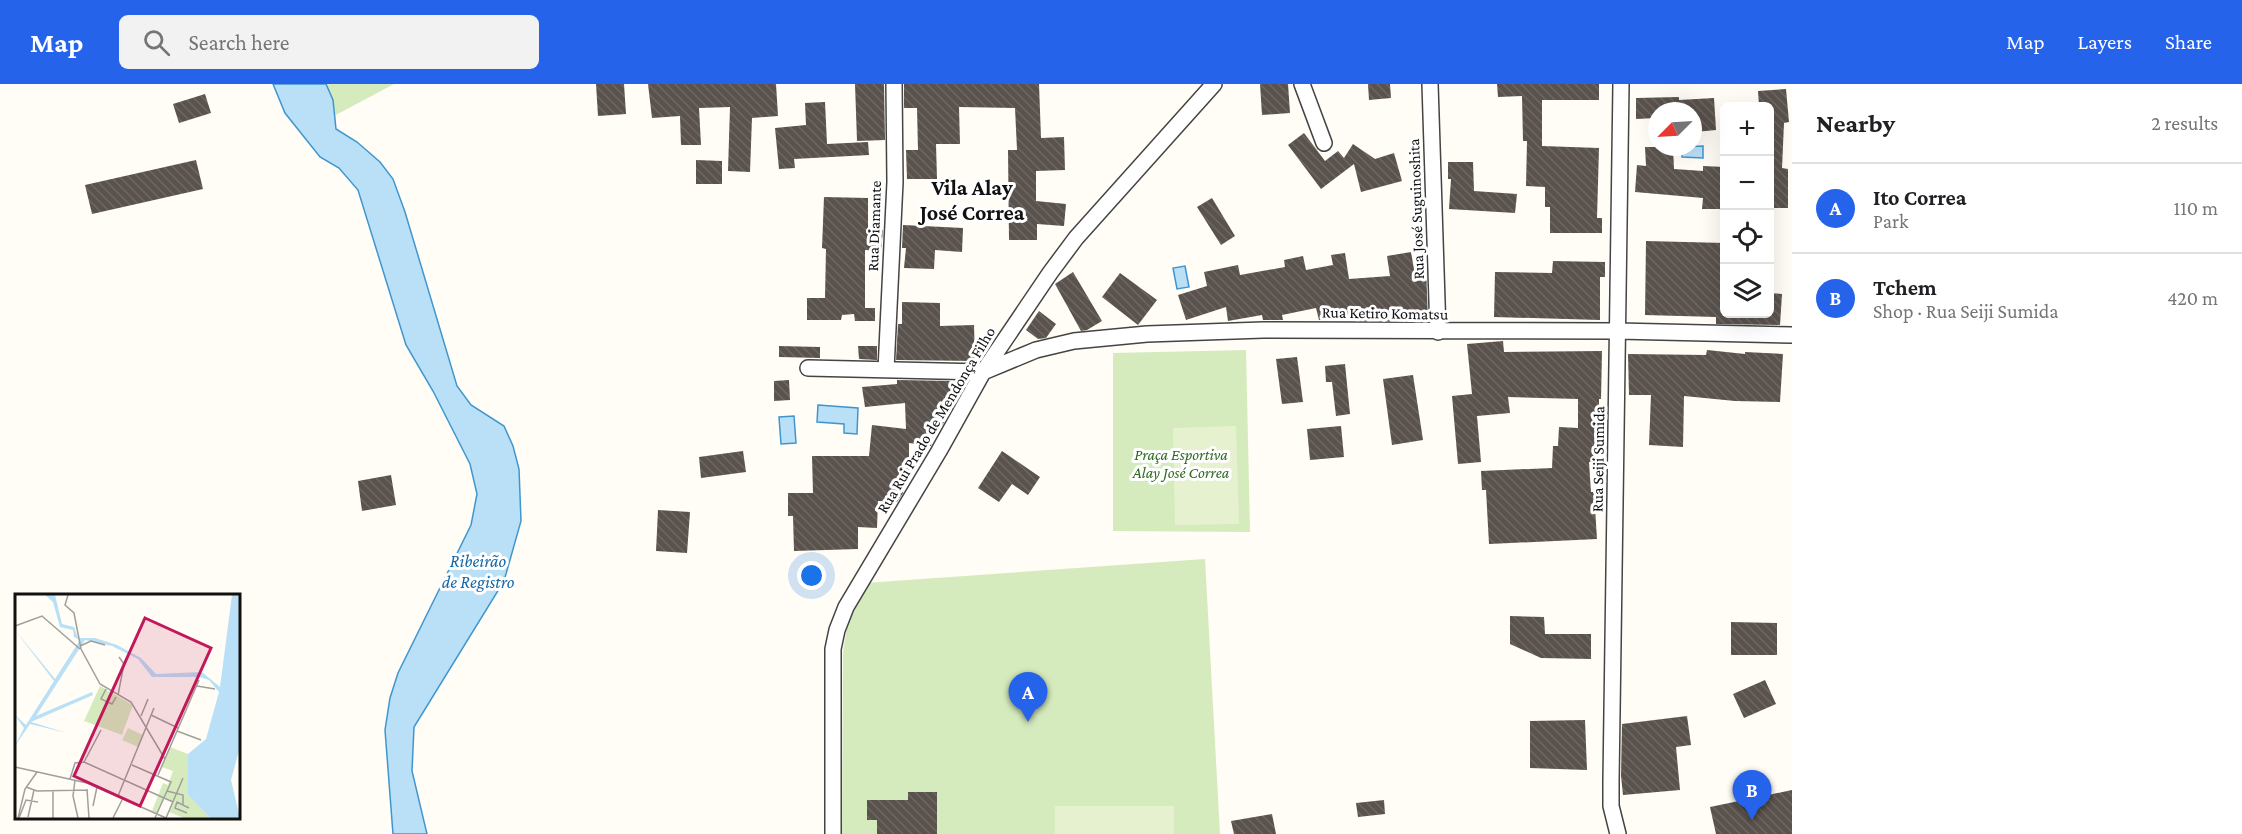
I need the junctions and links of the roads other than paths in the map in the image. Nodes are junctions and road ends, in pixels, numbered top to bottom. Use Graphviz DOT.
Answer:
graph roads {
  1 [pos="894,84"];
  2 [pos="1214,84"];
  3 [pos="1302,84"];
  4 [pos="1430,84"];
  5 [pos="1621,84"];
  6 [pos="1324,144"];
  7 [pos="1618,331"];
  8 [pos="1438,332"];
  9 [pos="1792,335"];
  10 [pos="808,368"];
  11 [pos="886,370"];
  12 [pos="983,372"];
  13 [pos="833,834"];
  14 [pos="1618,834"];
  1 -- 11 [label="street, Rua Diamante"];
  2 -- 12 [label="street, Rua Rui Prado de Mendonça Filho"];
  3 -- 6 [label="street"];
  4 -- 8 [label="street, Rua José Suguinoshita"];
  5 -- 7 [label="street, Rua Seiji Sumida"];
  7 -- 8 [label="street, Rua Ketiro Komatsu"];
  7 -- 9 [label="street, Rua Ketiro Komatsu"];
  7 -- 14 [label="street, Rua Seiji Sumida"];
  8 -- 12 [label="street, Rua Ketiro Komatsu"];
  10 -- 11 [label="street"];
  11 -- 12 [label="street"];
  12 -- 13 [label="street, Rua Rui Prado de Mendonça Filho"];
}
